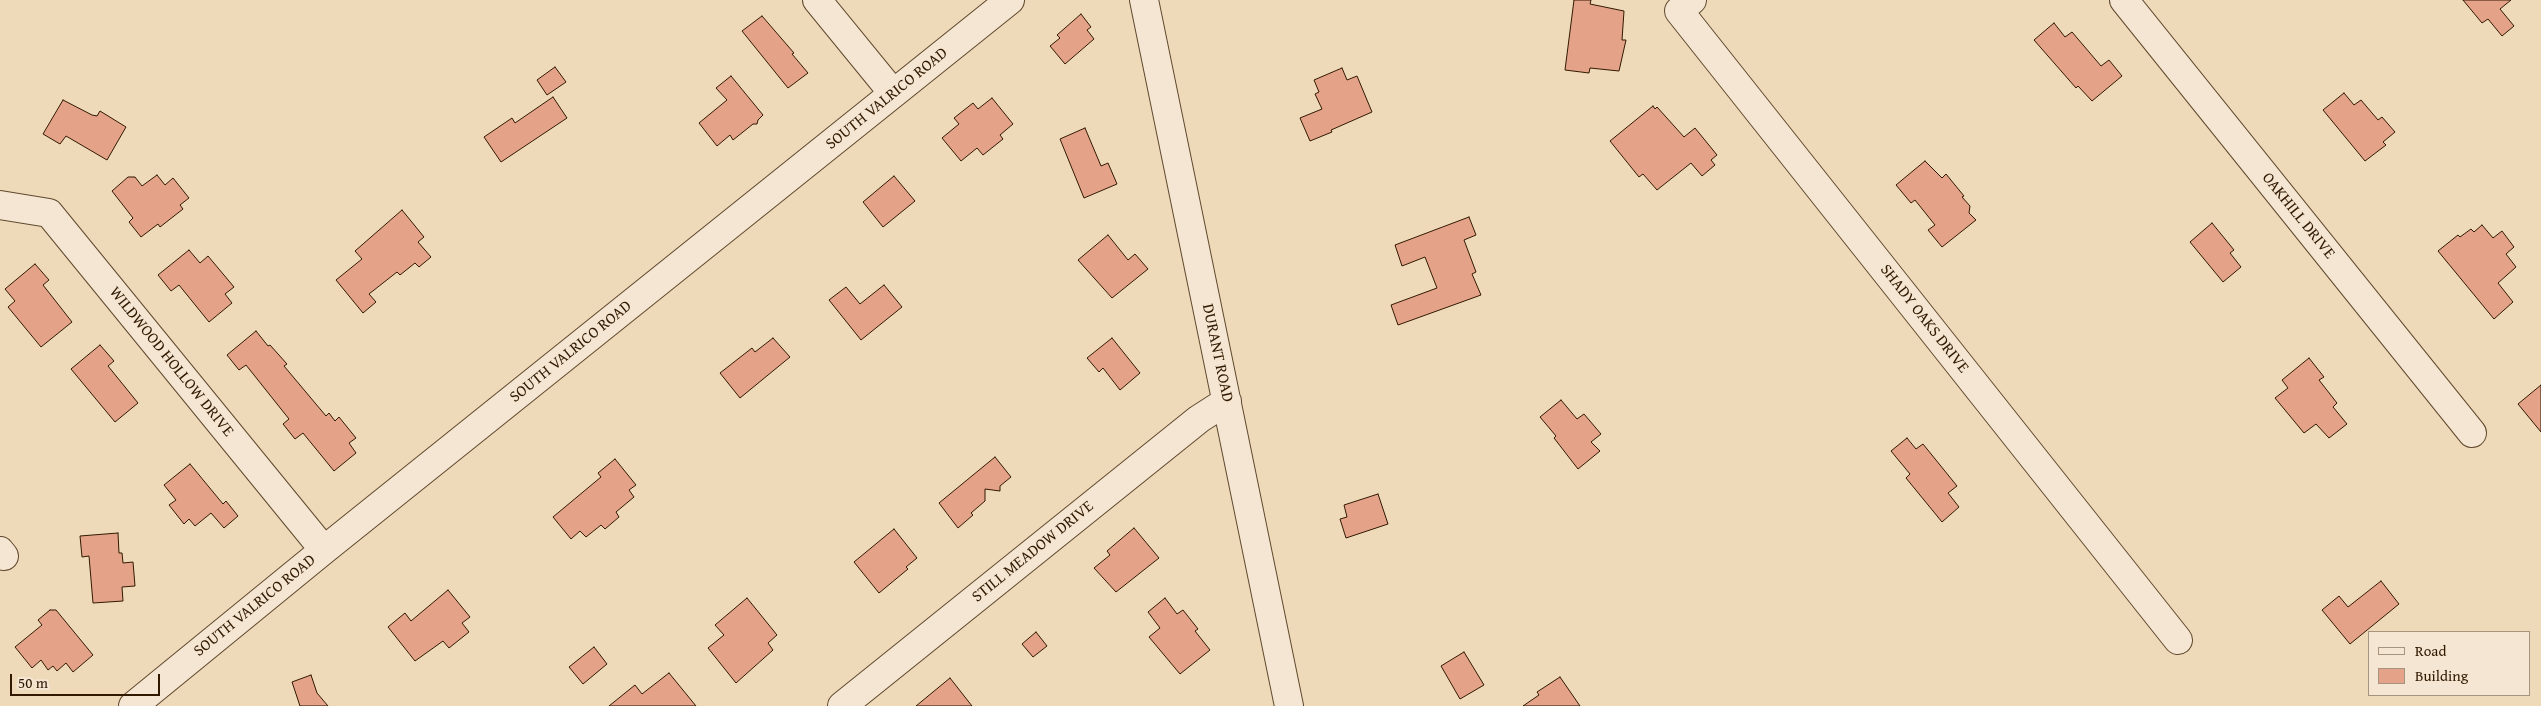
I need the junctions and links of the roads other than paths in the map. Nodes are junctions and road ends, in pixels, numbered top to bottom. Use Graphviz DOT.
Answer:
graph roads {
  1 [pos="817,0"];
  2 [pos="1010,0"];
  3 [pos="1144,0"];
  4 [pos="1692,0"];
  5 [pos="2124,0"];
  6 [pos="894,93"];
  7 [pos="0,205"];
  8 [pos="1227,402"];
  9 [pos="2472,433"];
  10 [pos="324,550"];
  11 [pos="2178,640"];
  12 [pos="133,706"];
  13 [pos="842,706"];
  14 [pos="1289,706"];
  1 -- 6 [label="street"];
  2 -- 6 [label="street, SOUTH VALRICO ROAD"];
  3 -- 8 [label="street, DURANT ROAD"];
  4 -- 11 [label="street, SHADY OAKS DRIVE"];
  5 -- 9 [label="street, OAKHILL DRIVE"];
  6 -- 10 [label="street, SOUTH VALRICO ROAD"];
  7 -- 10 [label="street, WILDWOOD HOLLOW DRIVE"];
  8 -- 13 [label="street, STILL MEADOW DRIVE"];
  8 -- 14 [label="street, DURANT ROAD"];
  10 -- 12 [label="street, SOUTH VALRICO ROAD"];
}
